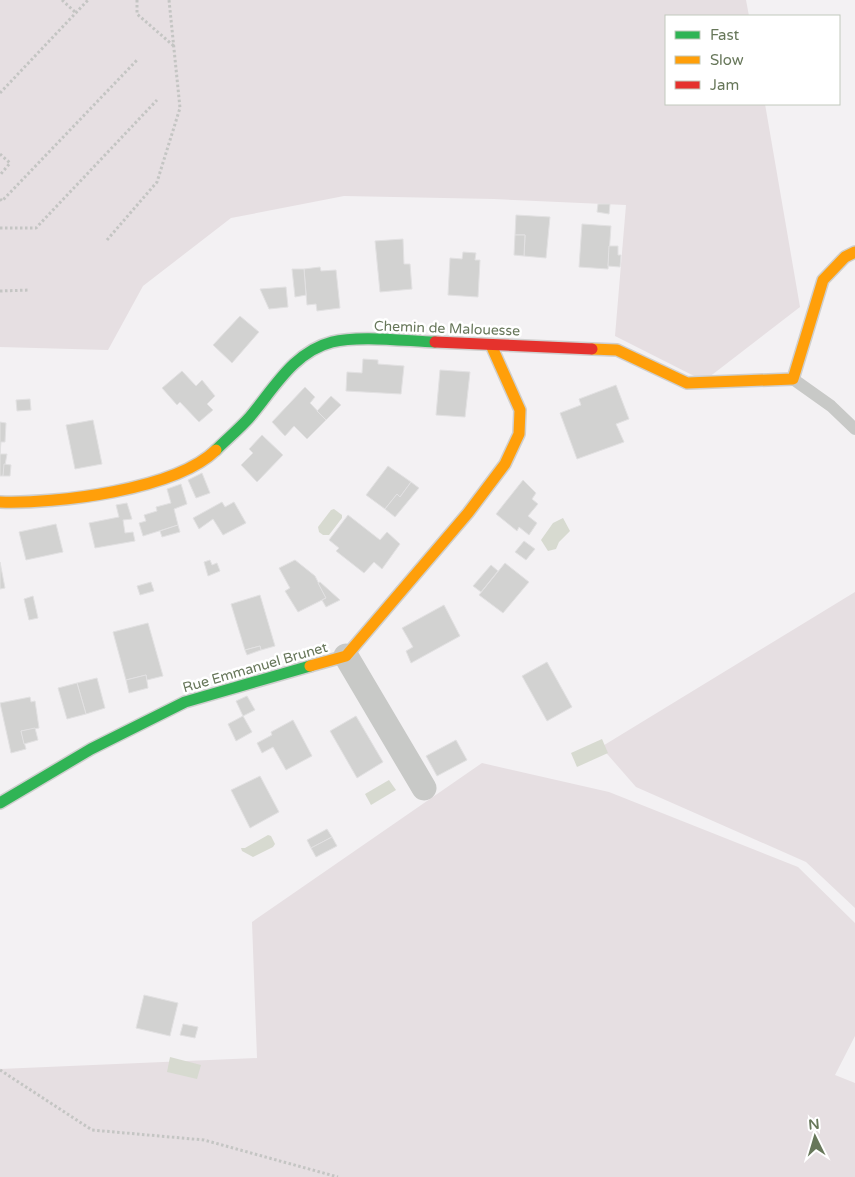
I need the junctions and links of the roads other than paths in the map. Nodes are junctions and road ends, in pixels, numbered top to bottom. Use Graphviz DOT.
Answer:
graph roads {
  1 [pos="855,252"];
  2 [pos="491,345"];
  3 [pos="793,379"];
  4 [pos="855,429"];
  5 [pos="0,502"];
  6 [pos="346,656"];
  7 [pos="424,788"];
  8 [pos="0,803"];
  1 -- 3 [label="street"];
  2 -- 3 [label="street, Chemin de Malouesse"];
  2 -- 5 [label="street, Chemin de Malouesse"];
  2 -- 6 [label="street, Rue Emmanuel Brunet"];
  3 -- 4 [label="lane"];
  6 -- 7 [label="street"];
  6 -- 8 [label="street, Rue Emmanuel Brunet"];
}
